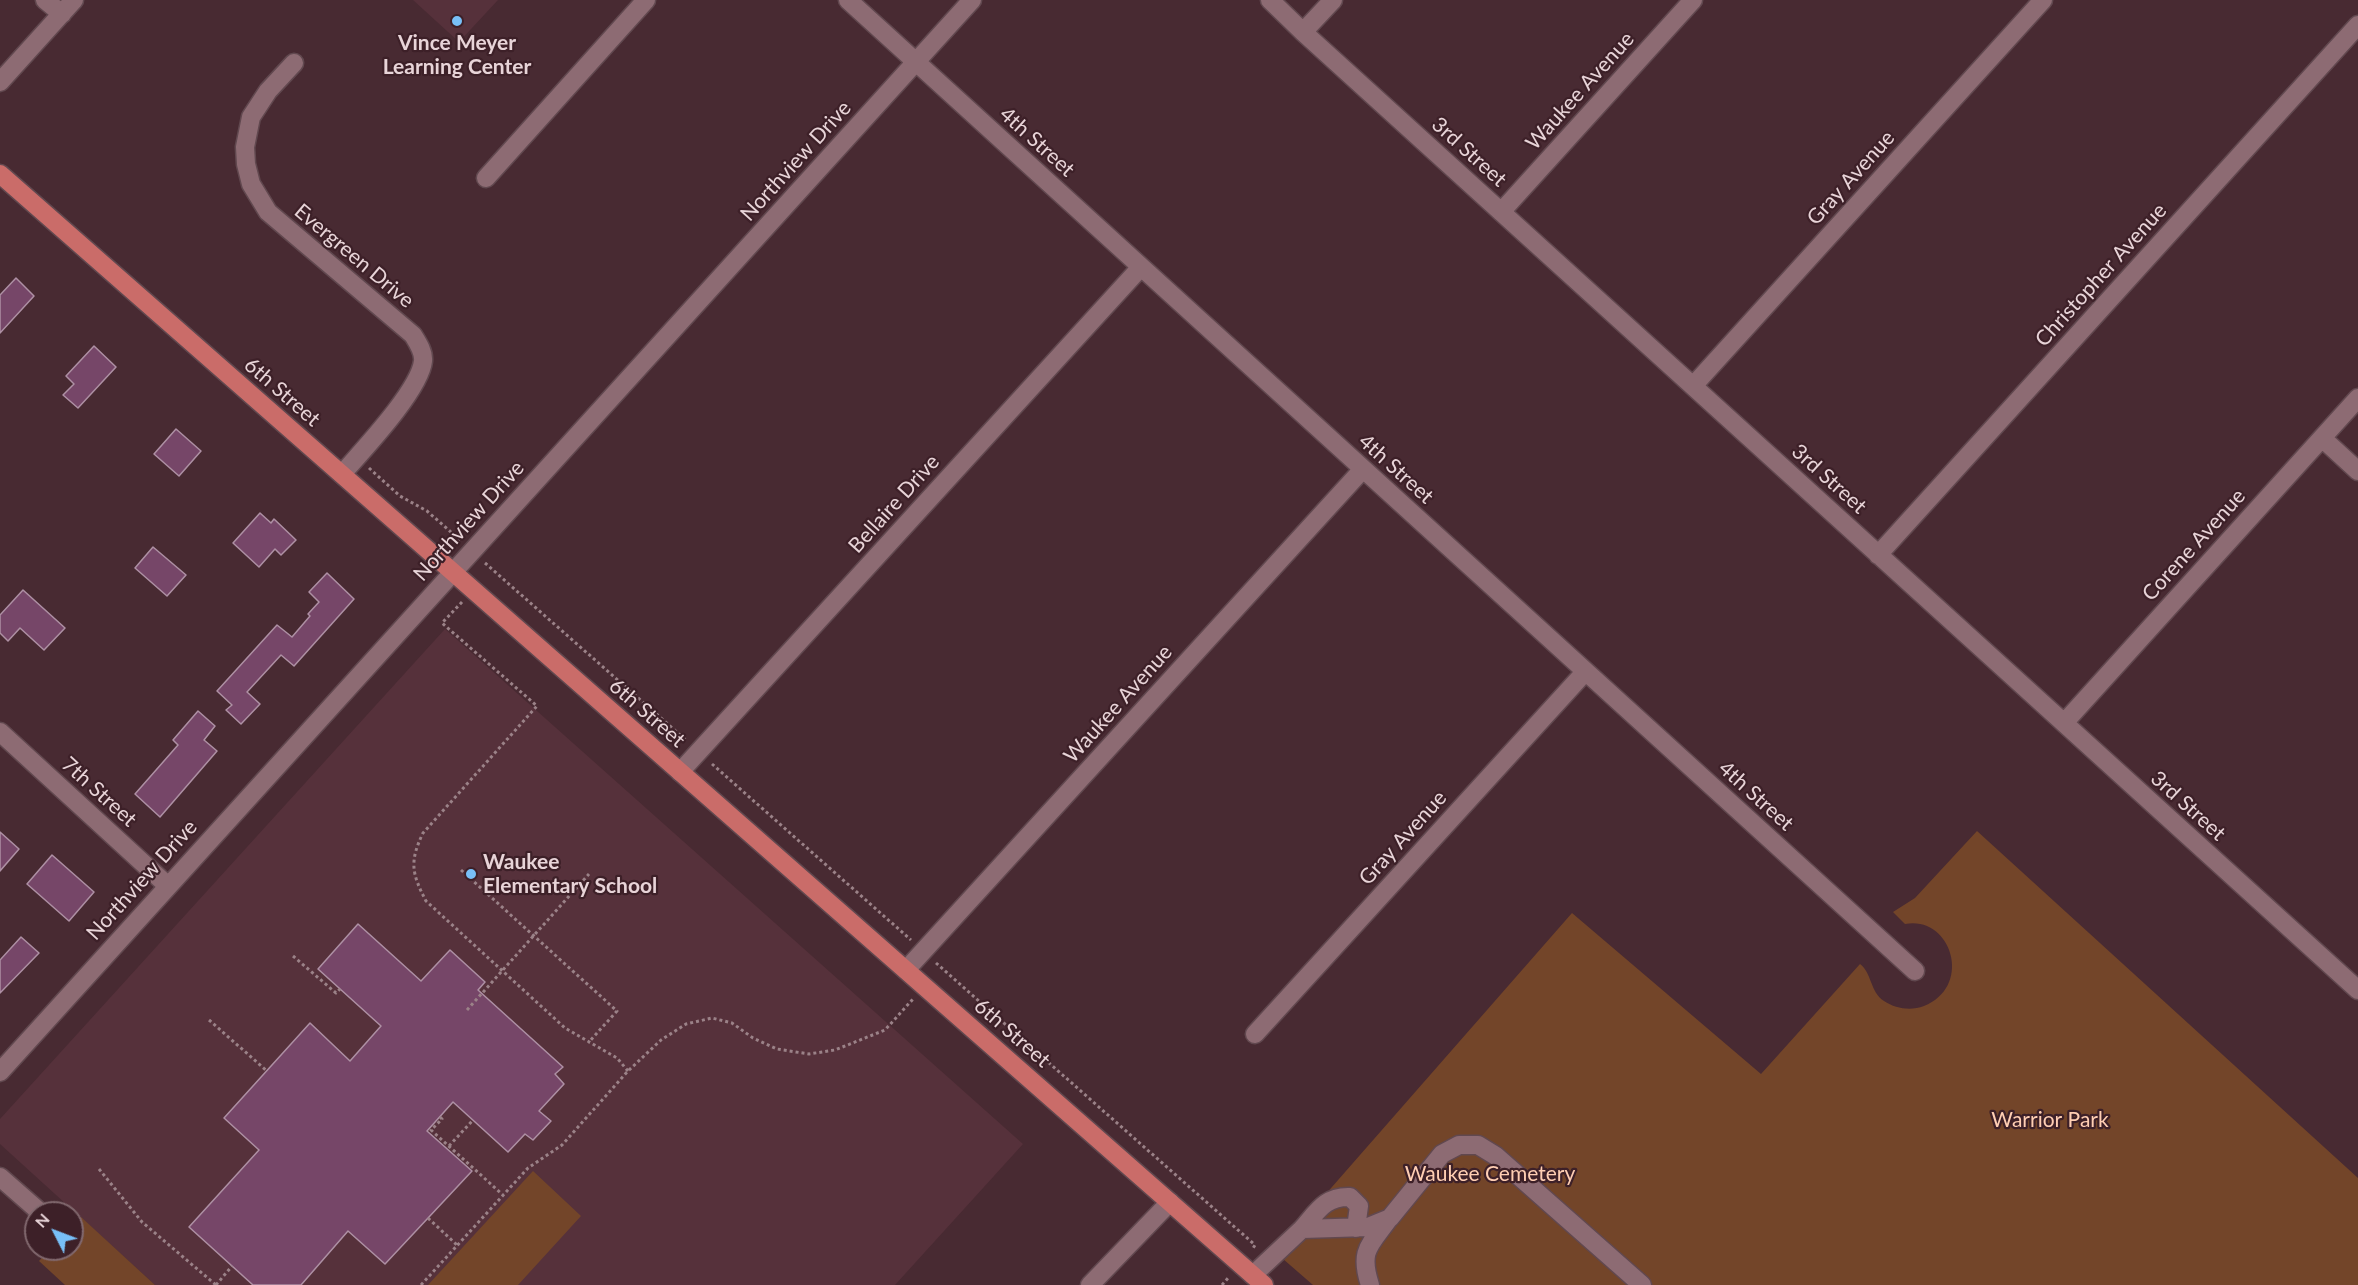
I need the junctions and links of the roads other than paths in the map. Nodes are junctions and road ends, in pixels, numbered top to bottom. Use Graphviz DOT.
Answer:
graph roads {
  1 [pos="45,0"];
  2 [pos="74,0"];
  3 [pos="646,0"];
  4 [pos="848,0"];
  5 [pos="972,0"];
  6 [pos="1270,0"];
  7 [pos="1333,0"];
  8 [pos="1693,0"];
  9 [pos="2043,0"];
  10 [pos="62,14"];
  11 [pos="2358,25"];
  12 [pos="1303,33"];
  13 [pos="916,62"];
  14 [pos="294,63"];
  15 [pos="0,82"];
  16 [pos="0,174"];
  17 [pos="486,178"];
  18 [pos="1501,212"];
  19 [pos="1141,267"];
  20 [pos="1693,386"];
  21 [pos="2358,398"];
  22 [pos="2322,438"];
  23 [pos="1363,469"];
  24 [pos="2358,471"];
  25 [pos="342,474"];
  26 [pos="1878,555"];
  27 [pos="453,572"];
  28 [pos="1585,672"];
  29 [pos="2064,723"];
  30 [pos="0,732"];
  31 [pos="680,772"];
  32 [pos="168,886"];
  33 [pos="906,970"];
  34 [pos="1915,970"];
  35 [pos="2358,990"];
  36 [pos="1255,1034"];
  37 [pos="0,1072"];
  38 [pos="0,1177"];
  39 [pos="27,1201"];
  40 [pos="1170,1202"];
  41 [pos="1389,1218"];
  42 [pos="1356,1228"];
  43 [pos="1302,1229"];
  44 [pos="1258,1280"];
  45 [pos="1090,1285"];
  46 [pos="1370,1285"];
  47 [pos="1642,1285"];
  1 -- 10 [label="street"];
  2 -- 10 [label="street"];
  3 -- 17 [label="street"];
  4 -- 13 [label="street, 4th Street"];
  5 -- 13 [label="street, Northview Drive"];
  6 -- 12 [label="street, 3rd Street"];
  7 -- 12 [label="street"];
  8 -- 18 [label="street, Waukee Avenue"];
  9 -- 20 [label="street, Gray Avenue"];
  10 -- 15 [label="street"];
  11 -- 26 [label="street, Christopher Avenue"];
  12 -- 18 [label="street, 3rd Street"];
  13 -- 19 [label="street, 4th Street"];
  13 -- 27 [label="street, Northview Drive"];
  14 -- 25 [label="street, Evergreen Drive"];
  16 -- 25 [label="main road, 6th Street"];
  18 -- 20 [label="street, 3rd Street"];
  19 -- 23 [label="street, 4th Street"];
  19 -- 31 [label="street, Bellaire Drive"];
  20 -- 26 [label="street, 3rd Street"];
  21 -- 22 [label="street, Corene Avenue"];
  22 -- 24 [label="street"];
  22 -- 29 [label="street, Corene Avenue"];
  23 -- 28 [label="street, 4th Street"];
  23 -- 33 [label="street, Waukee Avenue"];
  25 -- 27 [label="main road, 6th Street"];
  26 -- 29 [label="street, 3rd Street"];
  27 -- 31 [label="main road, 6th Street"];
  27 -- 32 [label="street, Northview Drive"];
  28 -- 34 [label="street, 4th Street"];
  28 -- 36 [label="street, Gray Avenue"];
  29 -- 35 [label="street, 3rd Street"];
  30 -- 32 [label="street, 7th Street"];
  31 -- 33 [label="main road, 6th Street"];
  32 -- 37 [label="street, Northview Drive"];
  33 -- 40 [label="main road, 6th Street"];
  38 -- 39 [label="street"];
  40 -- 44 [label="main road, 6th Street"];
  40 -- 45 [label="street"];
  41 -- 42 [label="street"];
  41 -- 46 [label="street"];
  41 -- 47 [label="street"];
  42 -- 43 [label="street"];
  42 -- 43 [label="street"];
  43 -- 44 [label="street"];
}
